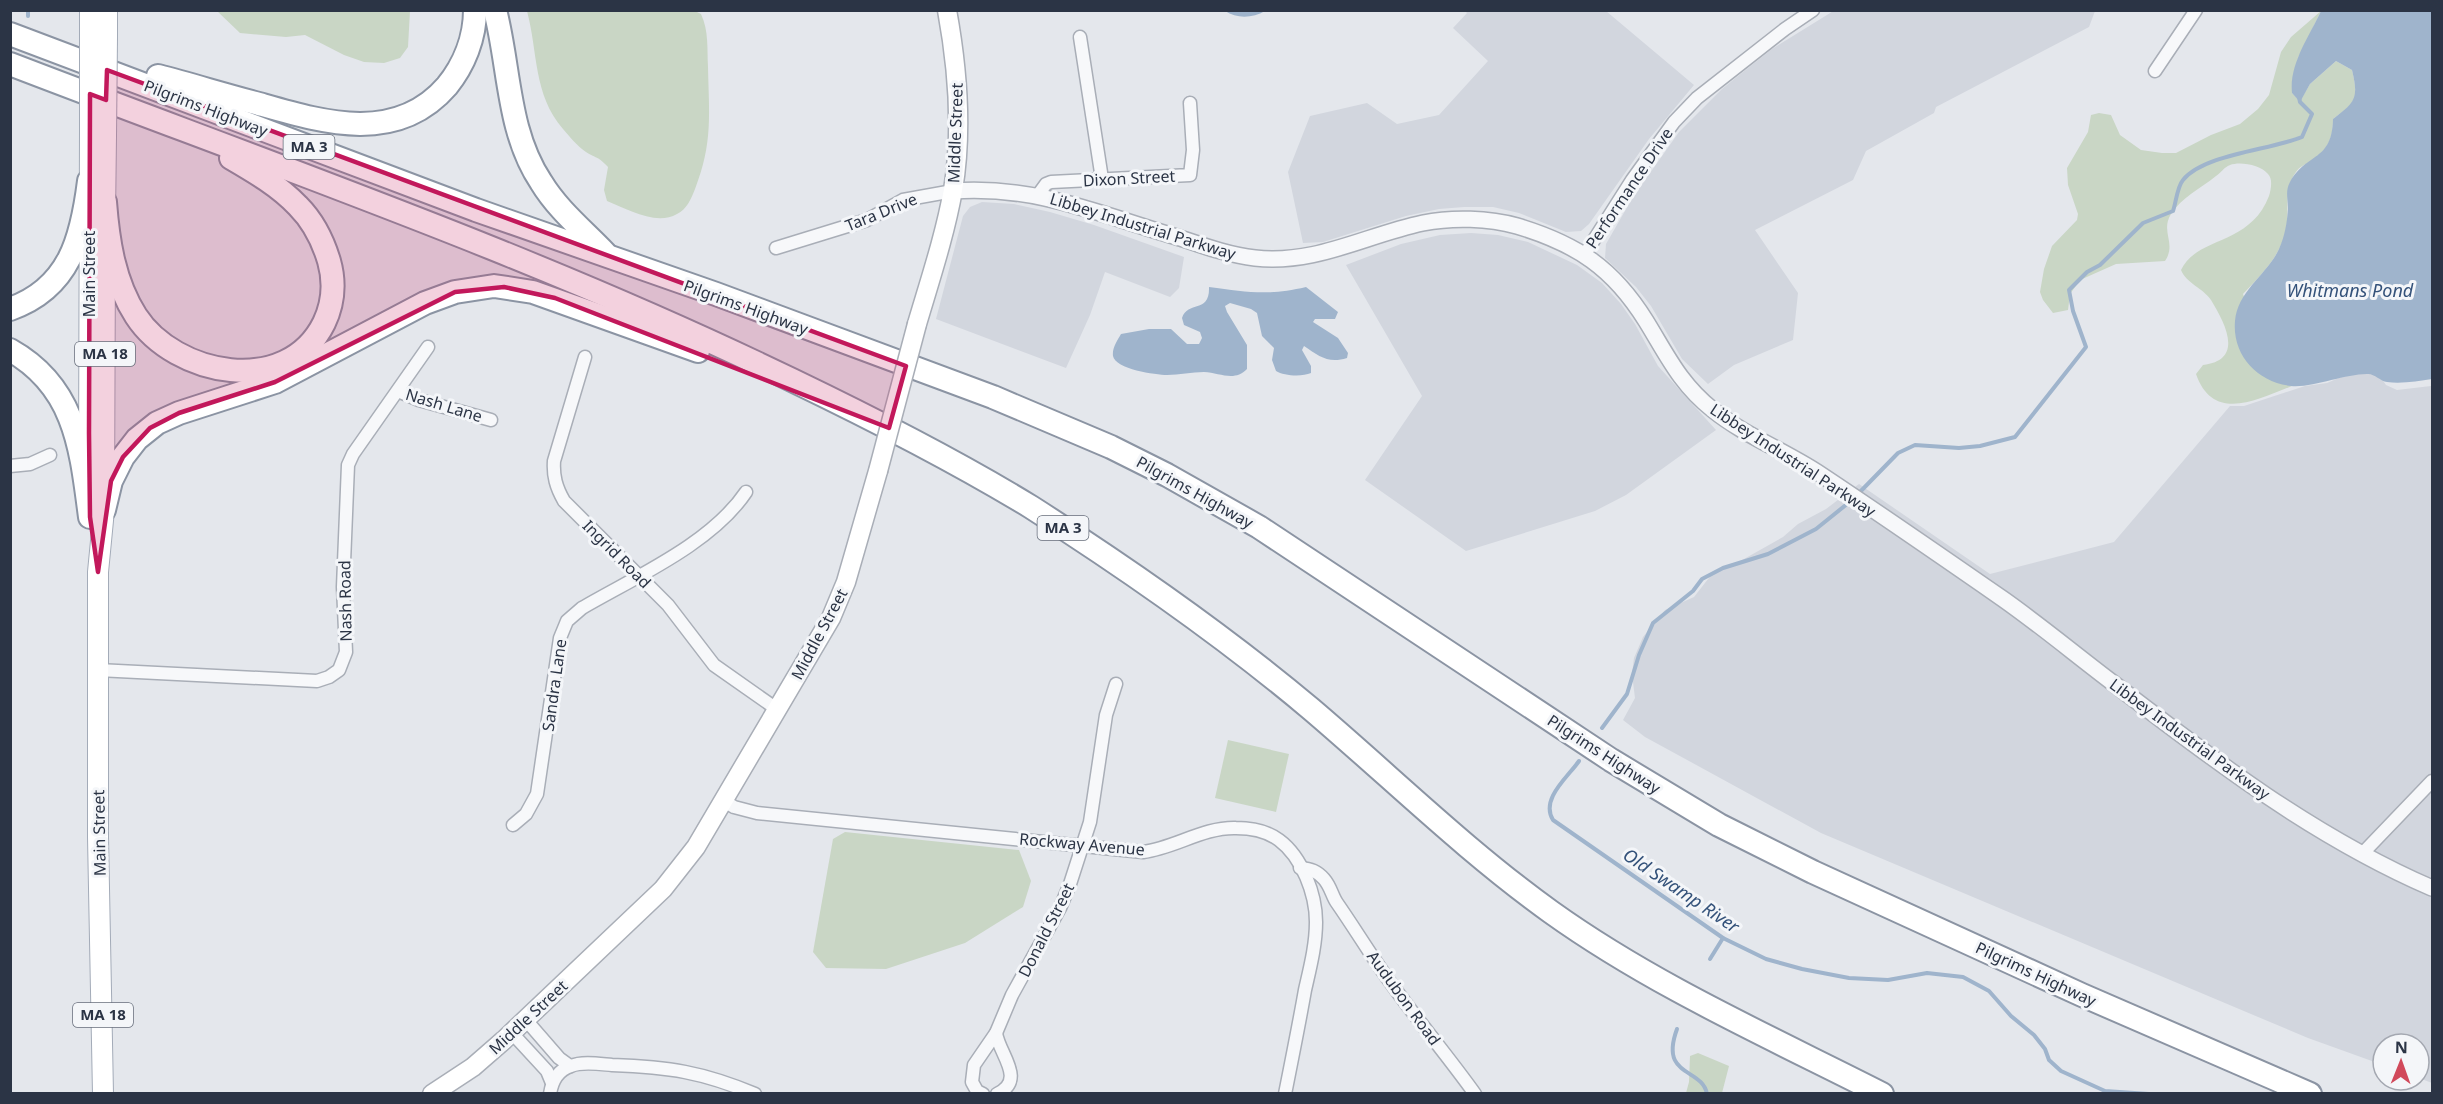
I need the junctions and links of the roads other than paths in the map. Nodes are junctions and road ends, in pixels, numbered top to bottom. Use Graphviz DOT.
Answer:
graph roads {
  1 [pos="90,10"];
  2 [pos="107,10"];
  3 [pos="475,10"];
  4 [pos="495,10"];
  5 [pos="947,10"];
  6 [pos="1813,10"];
  7 [pos="2196,10"];
  8 [pos="10,33"];
  9 [pos="98,34"];
  10 [pos="1080,37"];
  11 [pos="10,64"];
  12 [pos="2155,71"];
  13 [pos="10,79"];
  14 [pos="72,88"];
  15 [pos="1190,103"];
  16 [pos="153,118"];
  17 [pos="98,133"];
  18 [pos="1102,178"];
  19 [pos="89,181"];
  20 [pos="953,191"];
  21 [pos="1038,195"];
  22 [pos="105,202"];
  23 [pos="776,248"];
  24 [pos="1585,254"];
  25 [pos="609,256"];
  26 [pos="10,309"];
  27 [pos="428,347"];
  28 [pos="10,350"];
  29 [pos="585,357"];
  30 [pos="398,391"];
  31 [pos="865,416"];
  32 [pos="491,420"];
  33 [pos="50,455"];
  34 [pos="10,466"];
  35 [pos="746,492"];
  36 [pos="97,513"];
  37 [pos="638,575"];
  38 [pos="98,670"];
  39 [pos="1116,684"];
  40 [pos="778,710"];
  41 [pos="2433,781"];
  42 [pos="724,801"];
  43 [pos="513,825"];
  44 [pos="1083,847"];
  45 [pos="2362,854"];
  46 [pos="1300,868"];
  47 [pos="2433,888"];
  48 [pos="1335,901"];
  49 [pos="1314,904"];
  50 [pos="526,1020"];
  51 [pos="512,1033"];
  52 [pos="996,1033"];
  53 [pos="570,1066"];
  54 [pos="551,1088"];
  55 [pos="103,1094"];
  56 [pos="432,1094"];
  57 [pos="755,1094"];
  58 [pos="983,1094"];
  59 [pos="997,1094"];
  60 [pos="1285,1094"];
  61 [pos="1475,1094"];
  62 [pos="1882,1094"];
  63 [pos="2310,1094"];
  1 -- 9 [label="main road, Main Street / MA 18"];
  2 -- 9 [label="main road, Main Street / MA 18"];
  3 -- 8 [label="highway"];
  4 -- 25 [label="highway"];
  5 -- 20 [label="main road, Middle Street"];
  6 -- 24 [label="street, Performance Drive"];
  7 -- 12 [label="street"];
  8 -- 25 [label="highway, Pilgrims Highway / MA 3"];
  9 -- 17 [label="main road, Main Street / MA 18, bridge"];
  10 -- 18 [label="street"];
  11 -- 14 [label="highway, Pilgrims Highway / MA 3"];
  13 -- 14 [label="highway"];
  14 -- 16 [label="highway, Pilgrims Highway / MA 3"];
  15 -- 18 [label="street, Dixon Street"];
  16 -- 22 [label="highway"];
  16 -- 31 [label="highway, Pilgrims Highway / MA 3"];
  17 -- 19 [label="main road, Main Street / MA 18"];
  17 -- 22 [label="main road, Main Street / MA 18"];
  18 -- 21 [label="street, Dixon Street"];
  19 -- 26 [label="highway"];
  19 -- 36 [label="main road, Main Street / MA 18"];
  20 -- 21 [label="street, Libbey Industrial Parkway"];
  20 -- 23 [label="street, Tara Drive"];
  20 -- 40 [label="main road, Middle Street, bridge"];
  21 -- 24 [label="street, Libbey Industrial Parkway"];
  22 -- 36 [label="main road, Main Street / MA 18"];
  24 -- 45 [label="street, Libbey Industrial Parkway"];
  25 -- 63 [label="highway, Pilgrims Highway / MA 3"];
  27 -- 30 [label="street, Nash Road"];
  28 -- 36 [label="highway"];
  29 -- 37 [label="street, Ingrid Road"];
  30 -- 32 [label="street, Nash Lane"];
  30 -- 38 [label="street, Nash Road"];
  31 -- 36 [label="highway"];
  31 -- 62 [label="highway, Pilgrims Highway / MA 3"];
  33 -- 34 [label="street"];
  35 -- 37 [label="street, Sandra Lane"];
  36 -- 38 [label="main road, Main Street / MA 18"];
  37 -- 40 [label="street, Ingrid Road"];
  37 -- 43 [label="street, Sandra Lane"];
  38 -- 55 [label="main road, Main Street / MA 18"];
  39 -- 44 [label="street, Donald Street"];
  40 -- 42 [label="main road, Middle Street"];
  41 -- 45 [label="street"];
  42 -- 44 [label="street, Rockway Avenue"];
  42 -- 50 [label="main road, Middle Street"];
  44 -- 46 [label="street, Rockway Avenue"];
  44 -- 52 [label="street, Donald Street"];
  45 -- 47 [label="street, Libbey Industrial Parkway"];
  46 -- 48 [label="street, Audubon Road"];
  46 -- 49 [label="street, Rockway Avenue"];
  48 -- 49 [label="street"];
  48 -- 61 [label="street, Audubon Road"];
  49 -- 60 [label="street, Rockway Avenue"];
  50 -- 51 [label="main road, Middle Street"];
  50 -- 53 [label="street"];
  51 -- 54 [label="street"];
  51 -- 56 [label="main road, Middle Street"];
  52 -- 58 [label="street, Donald Street"];
  52 -- 59 [label="street"];
  53 -- 54 [label="street"];
  53 -- 57 [label="street"];
}
